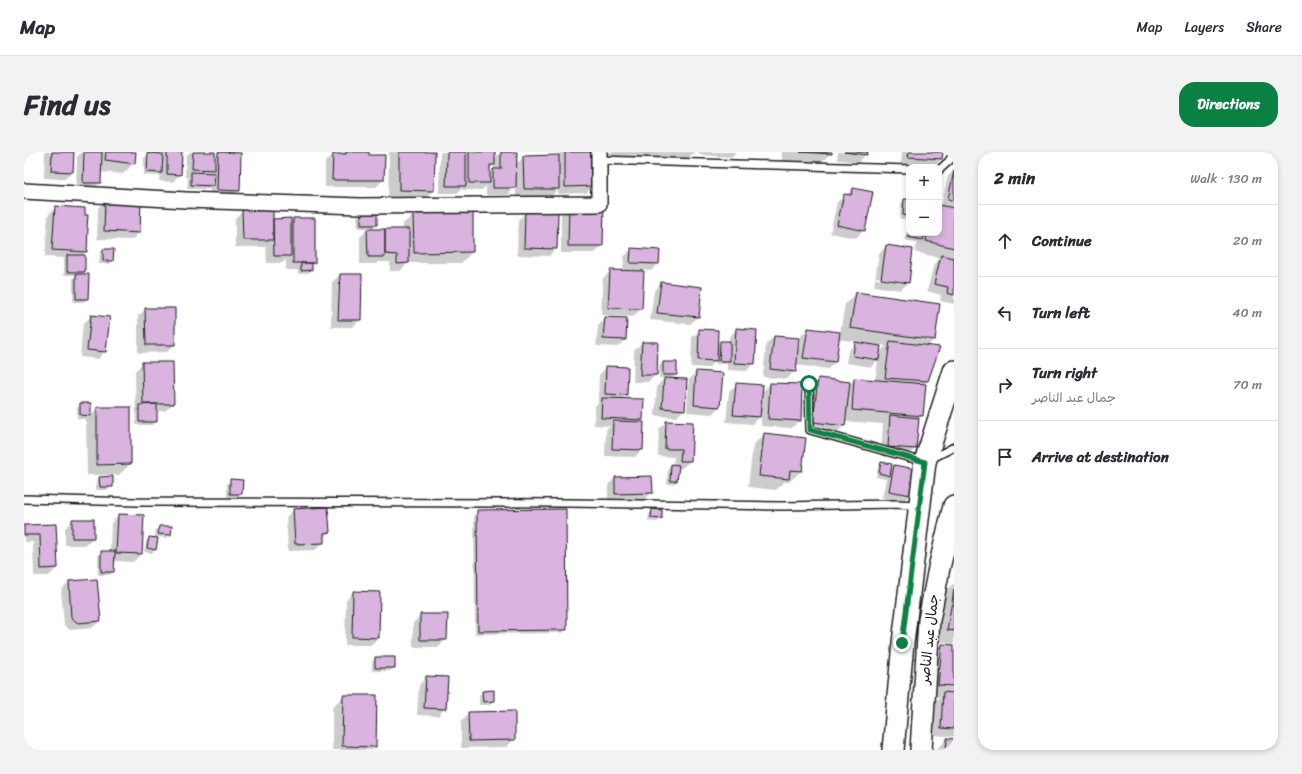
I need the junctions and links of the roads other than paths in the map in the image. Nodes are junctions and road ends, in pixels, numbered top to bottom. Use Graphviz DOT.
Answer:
graph roads {
  1 [pos="954,152"];
  2 [pos="599,156"];
  3 [pos="942,167"];
  4 [pos="906,169"];
  5 [pos="24,191"];
  6 [pos="954,371"];
  7 [pos="809,384"];
  8 [pos="954,447"];
  9 [pos="925,462"];
  10 [pos="24,499"];
  11 [pos="920,505"];
  12 [pos="954,506"];
  13 [pos="950,538"];
  14 [pos="893,750"];
  15 [pos="920,750"];
  1 -- 3 [label="lane"];
  2 -- 4 [label="lane"];
  2 -- 5 [label="street"];
  6 -- 9 [label="main road, جمال عبد الناصر"];
  7 -- 9 [label="lane"];
  8 -- 9 [label="lane"];
  9 -- 11 [label="main road, جمال عبد الناصر"];
  10 -- 11 [label="lane"];
  11 -- 14 [label="main road, جمال عبد الناصر"];
  12 -- 13 [label="main road, جمال عبد الناصر"];
  13 -- 15 [label="main road, جمال عبد الناصر"];
}
